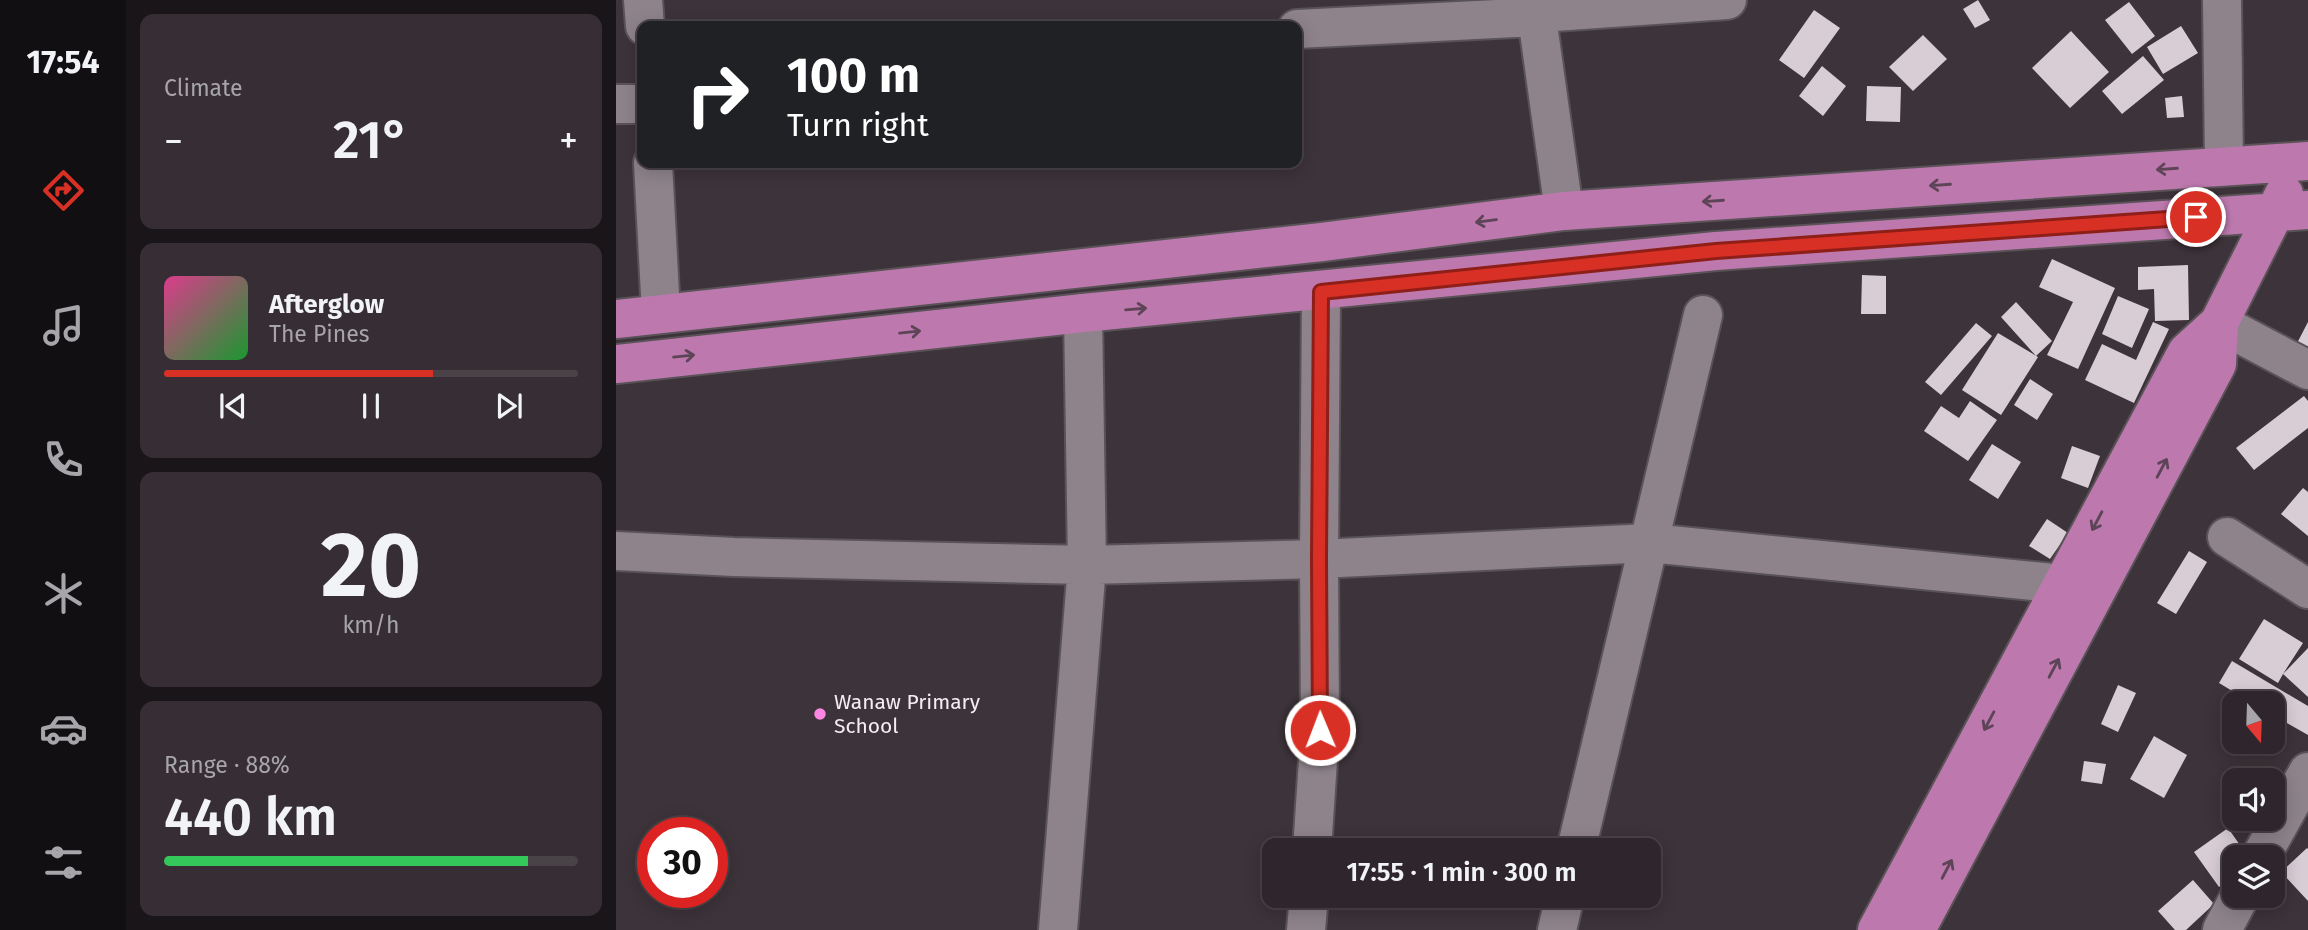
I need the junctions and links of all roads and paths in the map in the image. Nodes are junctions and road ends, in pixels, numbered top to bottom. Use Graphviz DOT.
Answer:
graph roads {
  1 [pos="643,0"];
  2 [pos="1727,0"];
  3 [pos="2222,0"];
  4 [pos="1548,10"];
  5 [pos="1321,19"];
  6 [pos="645,21"];
  7 [pos="616,104"];
  8 [pos="637,104"];
  9 [pos="2306,156"];
  10 [pos="2224,165"];
  11 [pos="653,168"];
  12 [pos="1564,211"];
  13 [pos="2292,211"];
  14 [pos="1321,292"];
  15 [pos="661,313"];
  16 [pos="1083,313"];
  17 [pos="1703,315"];
  18 [pos="616,319"];
  19 [pos="2219,323"];
  20 [pos="616,363"];
  21 [pos="2308,370"];
  22 [pos="2227,537"];
  23 [pos="1650,543"];
  24 [pos="616,551"];
  25 [pos="1319,559"];
  26 [pos="1087,565"];
  27 [pos="2063,584"];
  28 [pos="2308,589"];
  29 [pos="2308,772"];
  30 [pos="1313,838"];
  31 [pos="1579,838"];
  32 [pos="2267,845"];
  33 [pos="1308,908"];
  34 [pos="1562,908"];
  35 [pos="2234,908"];
  36 [pos="1058,930"];
  37 [pos="1307,930"];
  38 [pos="1557,930"];
  39 [pos="1877,930"];
  40 [pos="1916,930"];
  41 [pos="2222,930"];
  1 -- 6 [label="street"];
  2 -- 4 [label="street"];
  3 -- 10 [label="street"];
  4 -- 5 [label="street"];
  4 -- 12 [label="street"];
  7 -- 8 [label="street"];
  9 -- 10 [label="main road"];
  9 -- 13 [label="main road"];
  10 -- 12 [label="main road, one-way"];
  11 -- 15 [label="street"];
  12 -- 15 [label="main road, one-way"];
  13 -- 14 [label="main road"];
  13 -- 19 [label="main road"];
  16 -- 14 [label="main road, one-way"];
  14 -- 25 [label="street"];
  15 -- 18 [label="main road"];
  20 -- 16 [label="main road, one-way"];
  16 -- 26 [label="street"];
  17 -- 23 [label="street"];
  19 -- 21 [label="street"];
  19 -- 27 [label="main road, one-way"];
  40 -- 19 [label="main road, one-way"];
  22 -- 28 [label="street"];
  23 -- 25 [label="street"];
  23 -- 27 [label="street"];
  23 -- 31 [label="street"];
  24 -- 26 [label="street"];
  25 -- 26 [label="street"];
  25 -- 30 [label="street"];
  26 -- 36 [label="street"];
  27 -- 39 [label="main road, one-way"];
  29 -- 32 [label="street"];
  33 -- 37 [label="street"];
  34 -- 38 [label="street"];
  35 -- 41 [label="street"];
}
